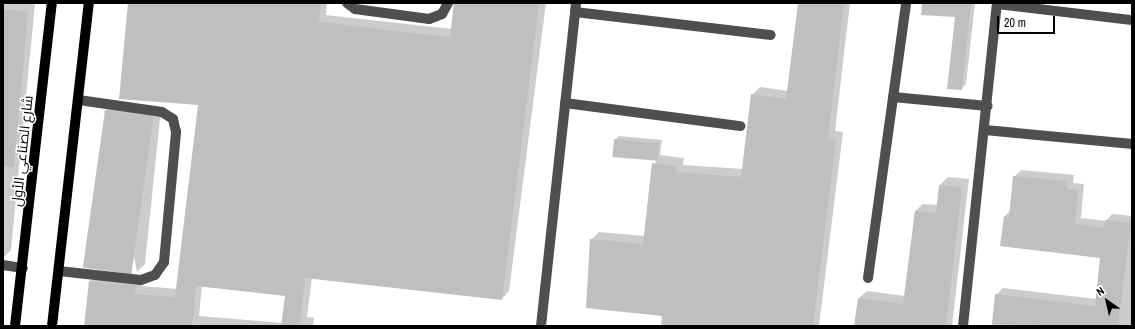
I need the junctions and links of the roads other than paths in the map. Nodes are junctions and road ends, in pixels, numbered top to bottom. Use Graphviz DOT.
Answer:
graph roads {
  1 [pos="52,3"];
  2 [pos="89,3"];
  3 [pos="347,3"];
  4 [pos="448,3"];
  5 [pos="906,3"];
  6 [pos="997,3"];
  7 [pos="576,7"];
  8 [pos="1132,20"];
  9 [pos="771,35"];
  10 [pos="893,97"];
  11 [pos="79,100"];
  12 [pos="565,103"];
  13 [pos="988,106"];
  14 [pos="740,126"];
  15 [pos="985,130"];
  16 [pos="1132,144"];
  17 [pos="3,265"];
  18 [pos="23,268"];
  19 [pos="59,271"];
  20 [pos="868,278"];
  21 [pos="15,326"];
  22 [pos="52,326"];
  23 [pos="541,326"];
  24 [pos="963,326"];
  1 -- 18 [label="main road, شارع الصناعي الأول"];
  2 -- 11 [label="main road"];
  3 -- 4 [label="street"];
  5 -- 10 [label="street"];
  6 -- 8 [label="street"];
  6 -- 13 [label="street"];
  7 -- 9 [label="street"];
  7 -- 12 [label="street"];
  10 -- 13 [label="street"];
  10 -- 20 [label="street"];
  11 -- 19 [label="main road"];
  11 -- 19 [label="street"];
  12 -- 14 [label="street"];
  12 -- 23 [label="street"];
  13 -- 15 [label="street"];
  15 -- 16 [label="street"];
  15 -- 24 [label="street"];
  17 -- 18 [label="street"];
  18 -- 21 [label="main road, شارع الصناعي الأول"];
  19 -- 22 [label="main road"];
}
